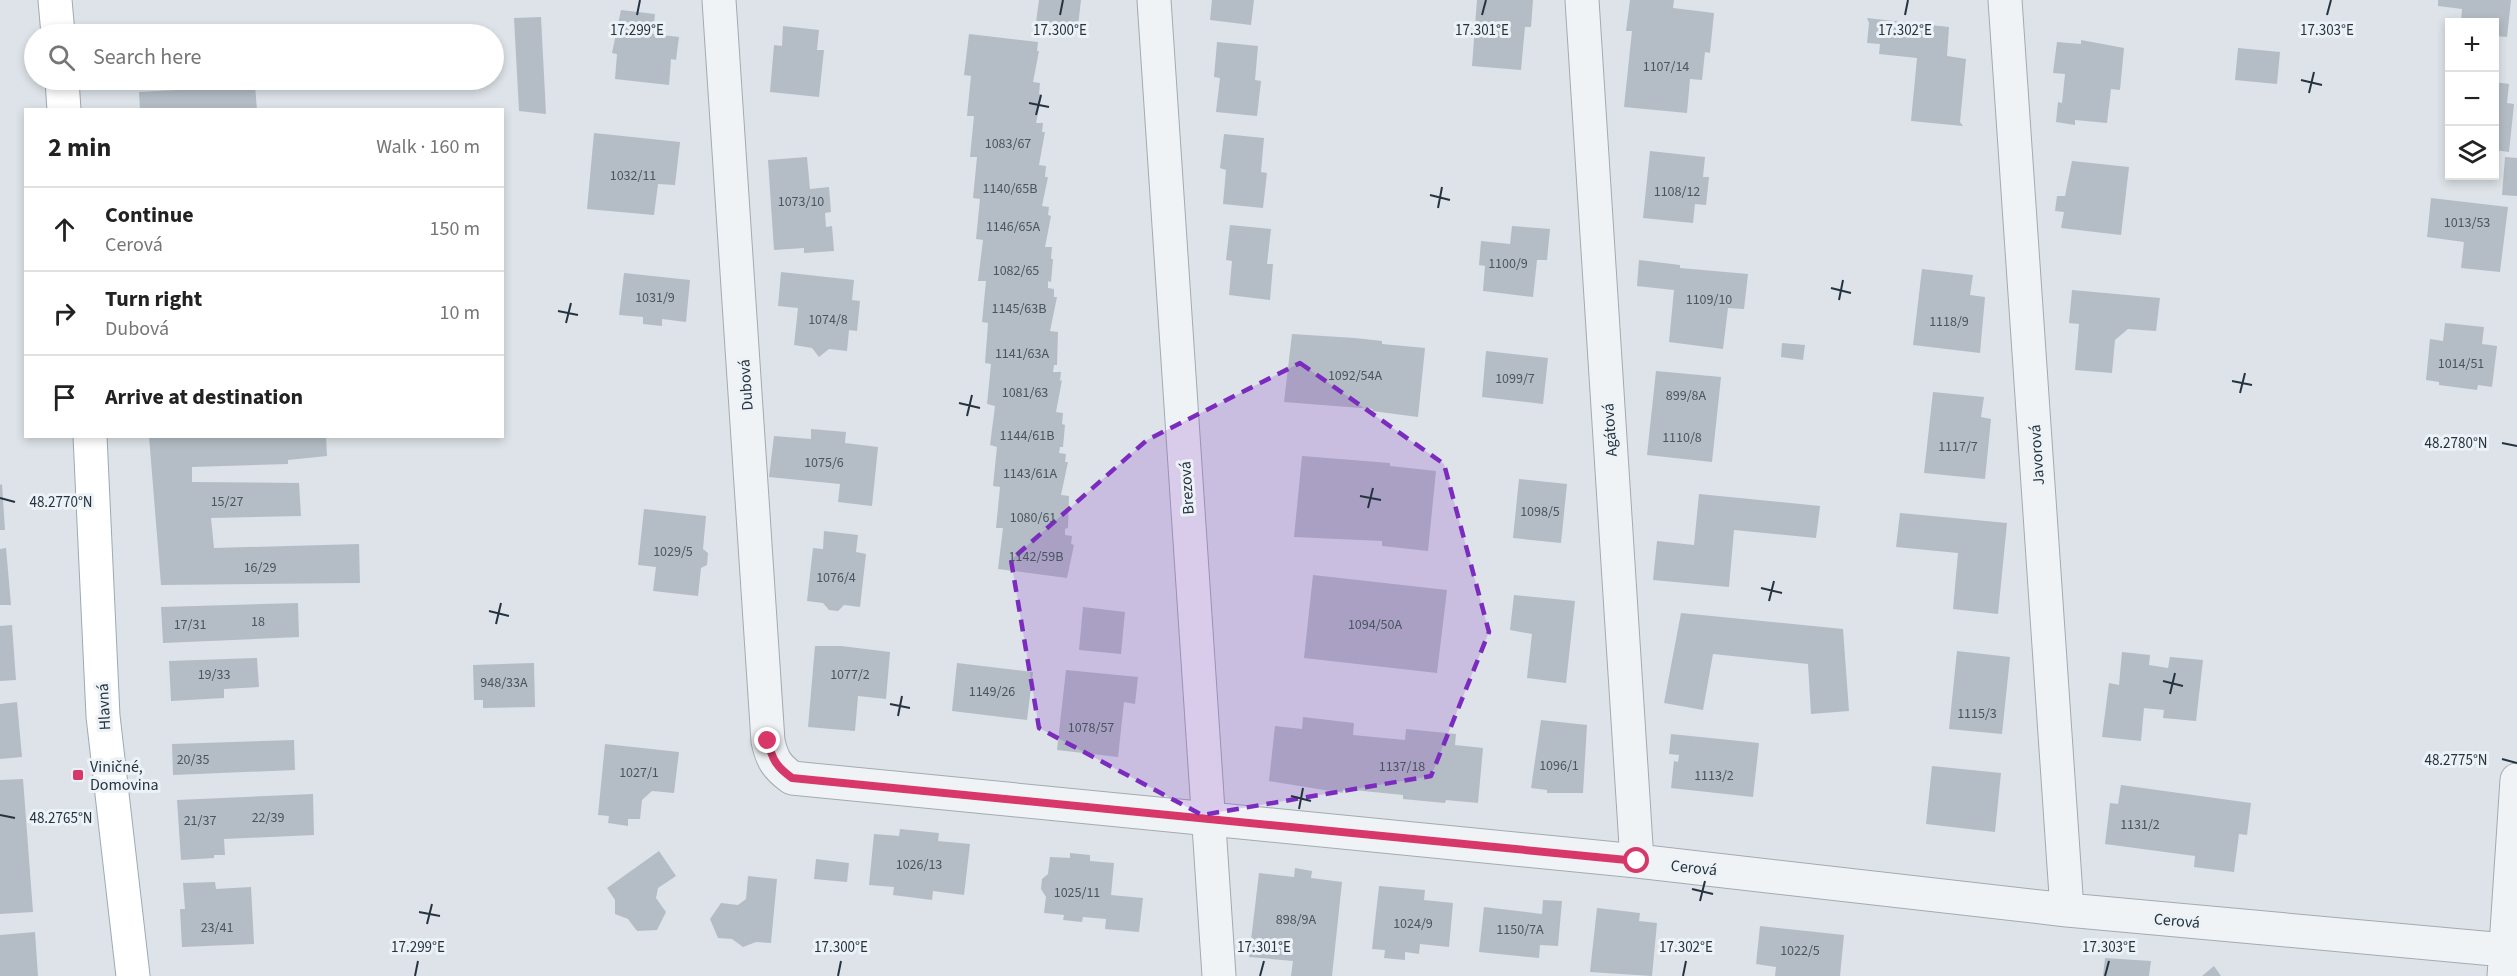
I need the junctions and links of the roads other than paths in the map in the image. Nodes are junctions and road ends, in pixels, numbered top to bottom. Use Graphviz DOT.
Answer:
graph roads {
  1 [pos="55,0"];
  2 [pos="719,0"];
  3 [pos="1154,0"];
  4 [pos="1582,0"];
  5 [pos="2005,0"];
  6 [pos="57,24"];
  7 [pos="63,90"];
  8 [pos="64,108"];
  9 [pos="90,438"];
  10 [pos="778,768"];
  11 [pos="2517,780"];
  12 [pos="1208,818"];
  13 [pos="1637,861"];
  14 [pos="2067,910"];
  15 [pos="2505,963"];
  16 [pos="132,976"];
  17 [pos="1219,976"];
  1 -- 6 [label="main road"];
  2 -- 10 [label="street, Dubová"];
  3 -- 12 [label="street, Brezová"];
  4 -- 13 [label="street, Agátová"];
  5 -- 14 [label="street, Javorová"];
  7 -- 8 [label="main road"];
  9 -- 16 [label="main road, Hlavná"];
  10 -- 12 [label="street, Cerová"];
  11 -- 15 [label="street"];
  12 -- 13 [label="street, Cerová"];
  12 -- 17 [label="street, Brezová"];
  13 -- 14 [label="street, Cerová"];
  14 -- 15 [label="street, Cerová"];
}
